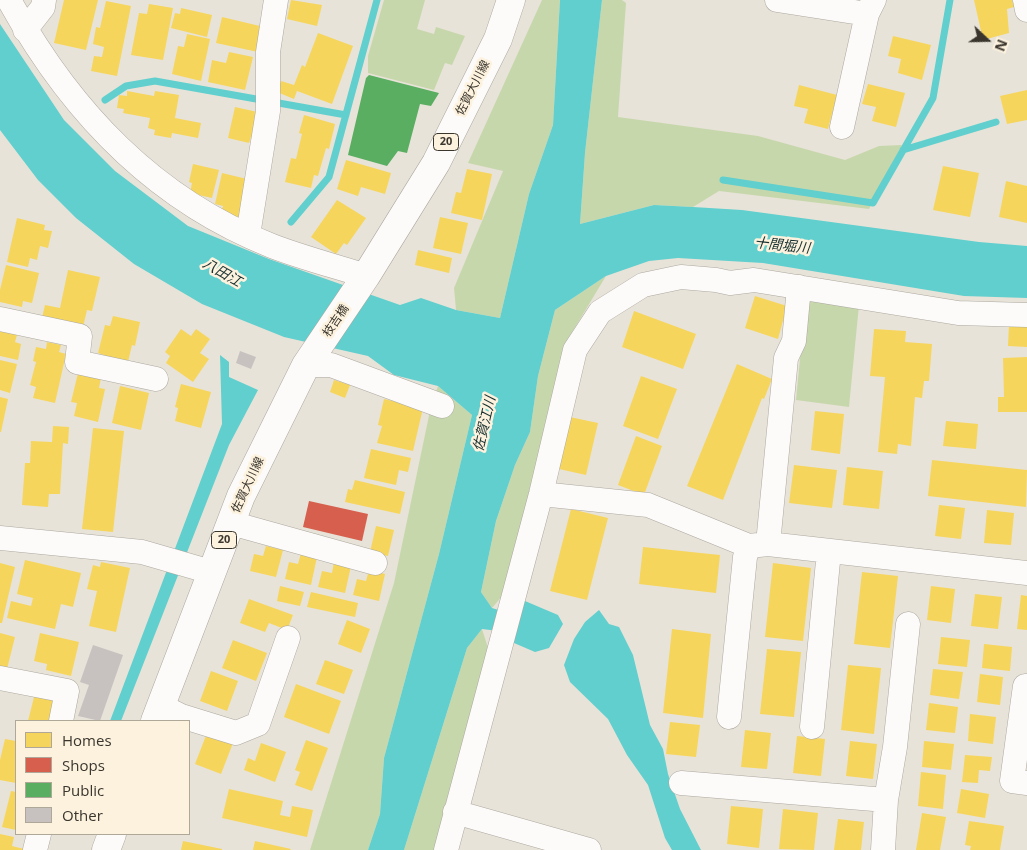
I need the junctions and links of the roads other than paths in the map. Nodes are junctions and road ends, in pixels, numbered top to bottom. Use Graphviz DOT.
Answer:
graph roads {
  1 [pos="9,0"];
  2 [pos="44,0"];
  3 [pos="276,0"];
  4 [pos="510,0"];
  5 [pos="777,0"];
  6 [pos="1025,0"];
  7 [pos="871,7"];
  8 [pos="1027,10"];
  9 [pos="26,30"];
  10 [pos="842,127"];
  11 [pos="248,235"];
  12 [pos="366,276"];
  13 [pos="799,288"];
  14 [pos="1027,315"];
  15 [pos="0,319"];
  16 [pos="306,365"];
  17 [pos="156,379"];
  18 [pos="442,406"];
  19 [pos="541,494"];
  20 [pos="231,523"];
  21 [pos="0,538"];
  22 [pos="759,545"];
  23 [pos="829,551"];
  24 [pos="375,563"];
  25 [pos="212,572"];
  26 [pos="1027,573"];
  27 [pos="908,624"];
  28 [pos="288,638"];
  29 [pos="0,678"];
  30 [pos="1027,686"];
  31 [pos="158,714"];
  32 [pos="730,717"];
  33 [pos="61,720"];
  34 [pos="812,727"];
  35 [pos="681,783"];
  36 [pos="1027,783"];
  37 [pos="886,800"];
  38 [pos="455,812"];
  39 [pos="38,835"];
  40 [pos="112,835"];
  41 [pos="35,850"];
  42 [pos="106,850"];
  43 [pos="446,850"];
  44 [pos="589,850"];
  45 [pos="883,850"];
  1 -- 9 [label="street"];
  2 -- 9 [label="street"];
  3 -- 11 [label="street"];
  4 -- 12 [label="main road, 佐賀大川線 / 20"];
  5 -- 7 [label="street"];
  6 -- 8 [label="street"];
  7 -- 10 [label="street"];
  9 -- 11 [label="street"];
  11 -- 12 [label="street"];
  12 -- 16 [label="main road, 枝吉橋 / 20"];
  13 -- 14 [label="street"];
  13 -- 19 [label="street"];
  13 -- 22 [label="street"];
  15 -- 17 [label="street"];
  16 -- 18 [label="street"];
  16 -- 20 [label="main road, 佐賀大川線 / 20"];
  19 -- 22 [label="street"];
  19 -- 38 [label="street"];
  20 -- 24 [label="street"];
  20 -- 25 [label="main road, 佐賀大川線 / 20"];
  21 -- 25 [label="street"];
  22 -- 23 [label="street"];
  22 -- 32 [label="street"];
  23 -- 26 [label="street"];
  23 -- 34 [label="street"];
  25 -- 31 [label="main road, 佐賀大川線 / 20"];
  27 -- 37 [label="street"];
  28 -- 31 [label="street"];
  29 -- 33 [label="street"];
  30 -- 36 [label="street"];
  35 -- 37 [label="street"];
  37 -- 45 [label="street"];
  38 -- 43 [label="street"];
  38 -- 44 [label="street"];
  39 -- 41 [label="street"];
  40 -- 42 [label="main road"];
}
